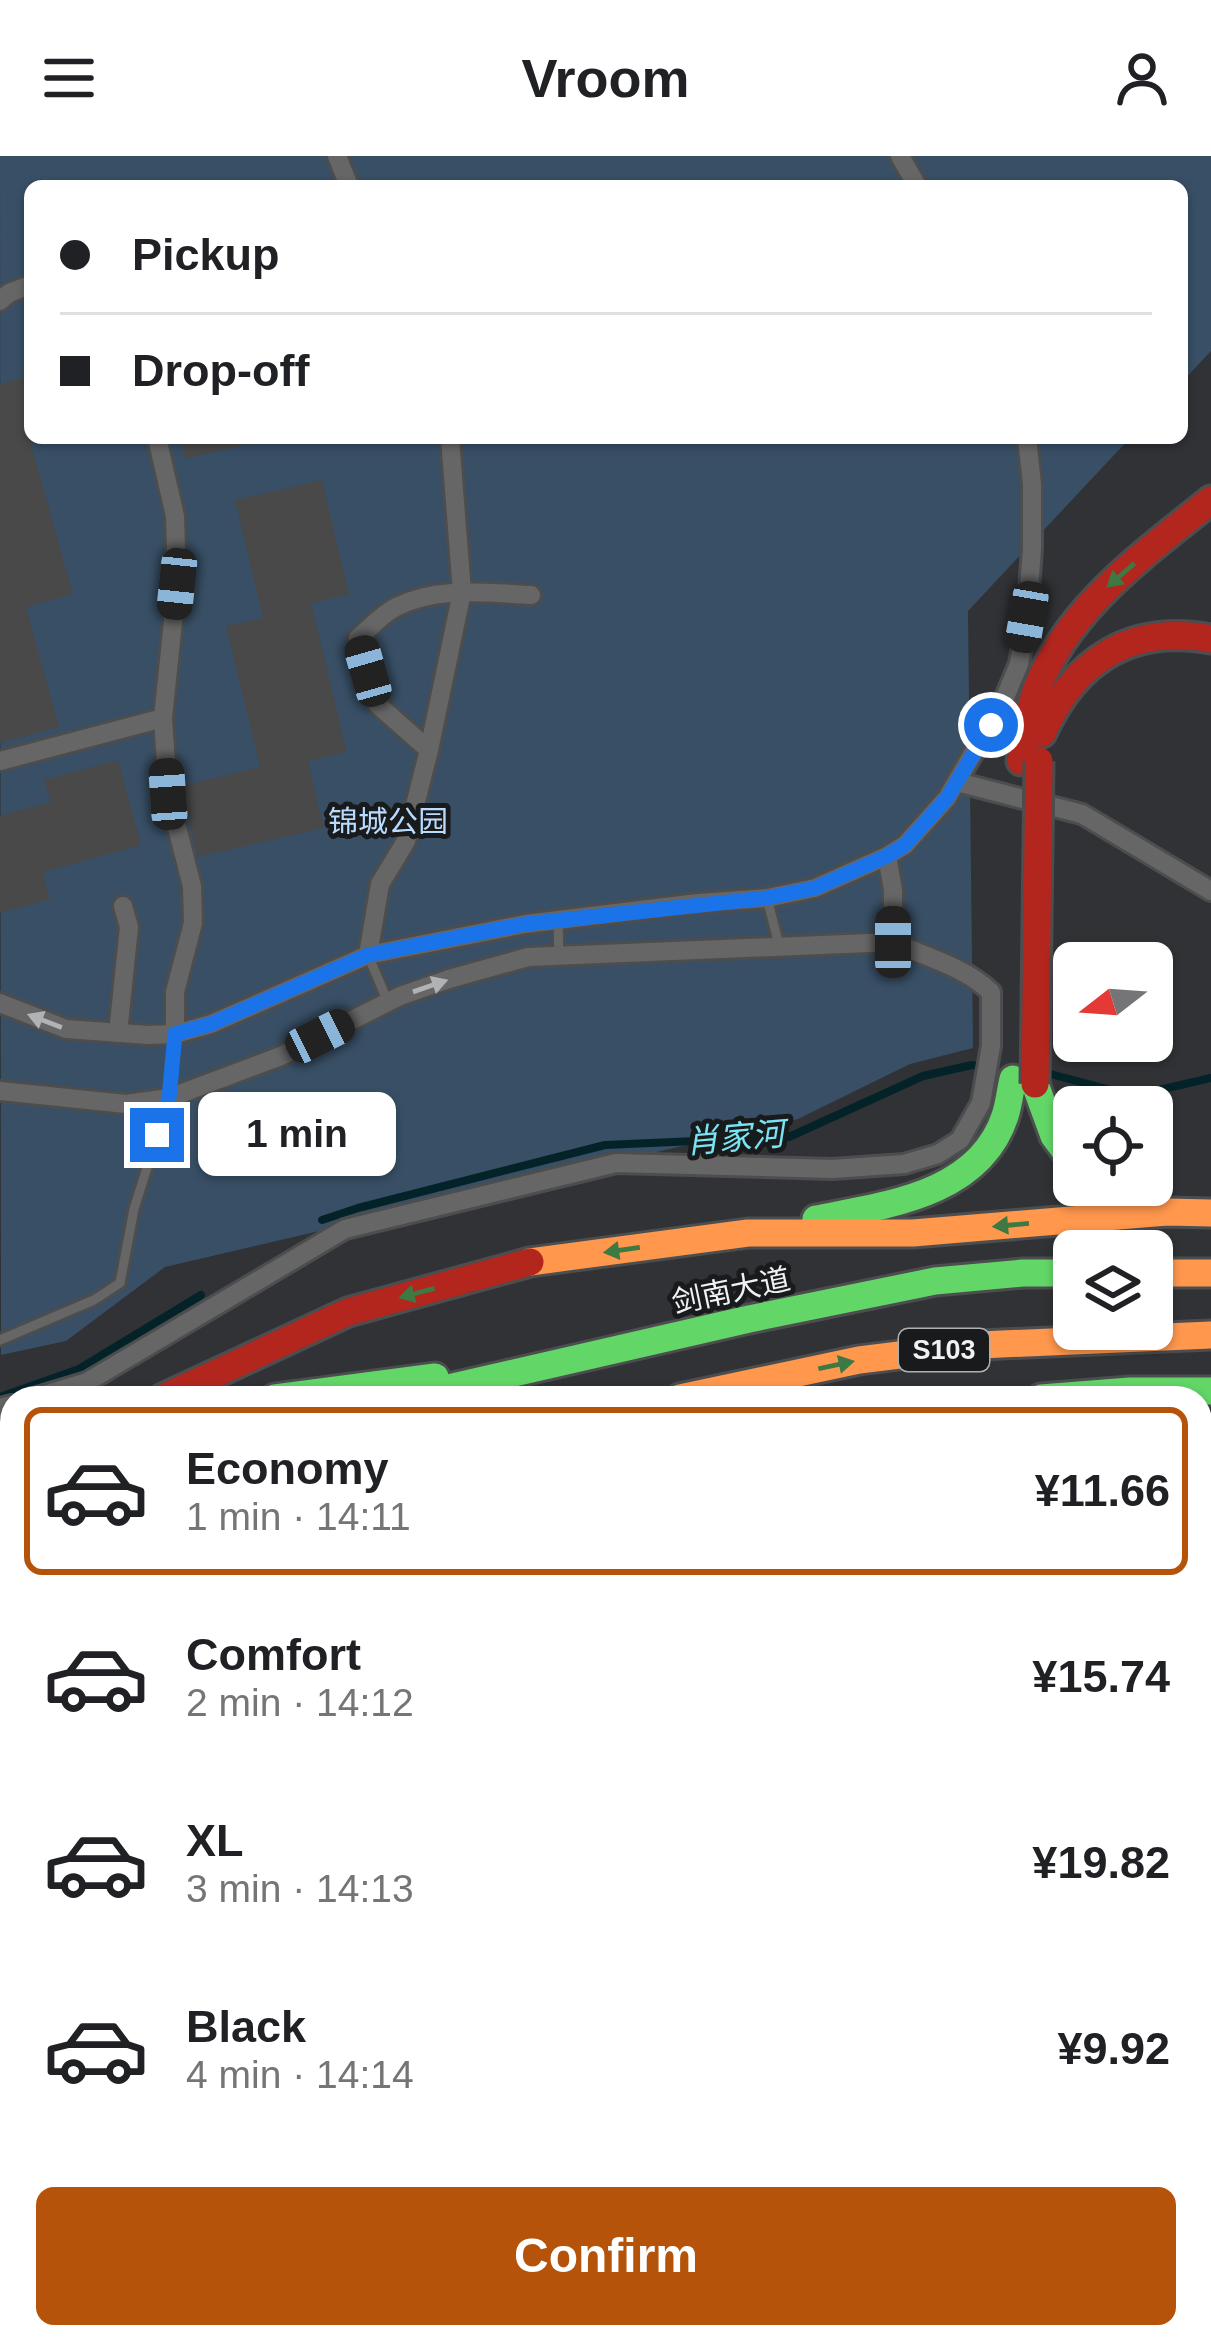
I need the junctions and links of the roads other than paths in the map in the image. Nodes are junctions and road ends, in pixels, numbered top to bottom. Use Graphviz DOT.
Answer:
graph roads {
  1 [pos="158,444"];
  2 [pos="450,444"];
  3 [pos="1028,444"];
  4 [pos="1211,500"];
  5 [pos="462,592"];
  6 [pos="531,595"];
  7 [pos="1211,639"];
  8 [pos="163,718"];
  9 [pos="428,751"];
  10 [pos="0,761"];
  11 [pos="1030,761"];
  12 [pos="957,782"];
  13 [pos="887,856"];
  14 [pos="1211,891"];
  15 [pos="766,898"];
  16 [pos="123,906"];
  17 [pos="558,922"];
  18 [pos="893,942"];
  19 [pos="780,947"];
  20 [pos="368,955"];
  21 [pos="559,956"];
  22 [pos="388,1002"];
  23 [pos="0,1003"];
  24 [pos="118,1033"];
  25 [pos="175,1034"];
  26 [pos="1011,1080"];
  27 [pos="0,1091"];
  28 [pos="169,1098"];
  29 [pos="1053,1135"];
  30 [pos="1153,1206"];
  31 [pos="1167,1212"];
  32 [pos="1211,1213"];
  33 [pos="748,1232"];
  34 [pos="1053,1273"];
  35 [pos="1173,1273"];
  36 [pos="1211,1273"];
  37 [pos="1211,1335"];
  38 [pos="0,1340"];
  39 [pos="576,1359"];
  40 [pos="74,1386"];
  41 [pos="189,1386"];
  42 [pos="368,1386"];
  43 [pos="458,1386"];
  44 [pos="737,1386"];
  1 -- 8 [label="street"];
  2 -- 5 [label="street"];
  3 -- 12 [label="street"];
  4 -- 11 [label="main road, one-way"];
  5 -- 6 [label="street"];
  5 -- 9 [label="street"];
  5 -- 9 [label="street"];
  7 -- 11 [label="main road"];
  8 -- 10 [label="street"];
  8 -- 25 [label="street"];
  9 -- 20 [label="street"];
  11 -- 26 [label="main road, bridge"];
  12 -- 13 [label="street"];
  12 -- 14 [label="street"];
  13 -- 15 [label="street"];
  13 -- 18 [label="street"];
  15 -- 17 [label="street"];
  15 -- 19 [label="lane"];
  16 -- 24 [label="street"];
  17 -- 20 [label="street"];
  17 -- 21 [label="lane"];
  18 -- 19 [label="street"];
  18 -- 26 [label="street"];
  19 -- 21 [label="street"];
  20 -- 22 [label="lane"];
  20 -- 25 [label="street"];
  22 -- 21 [label="street, one-way"];
  22 -- 28 [label="street"];
  24 -- 23 [label="street, one-way"];
  24 -- 25 [label="street"];
  25 -- 28 [label="lane"];
  26 -- 29 [label="main road"];
  26 -- 33 [label="main road"];
  26 -- 40 [label="street"];
  27 -- 28 [label="street"];
  28 -- 38 [label="lane"];
  30 -- 31 [label="main road"];
  31 -- 32 [label="main road"];
  31 -- 33 [label="main road, one-way"];
  33 -- 41 [label="main road, one-way"];
  34 -- 39 [label="main road, 剑南大道 / S103"];
  35 -- 36 [label="main road"];
  44 -- 37 [label="main road, S103, one-way"];
  39 -- 42 [label="main road"];
  39 -- 43 [label="main road, 剑南大道"];
}
